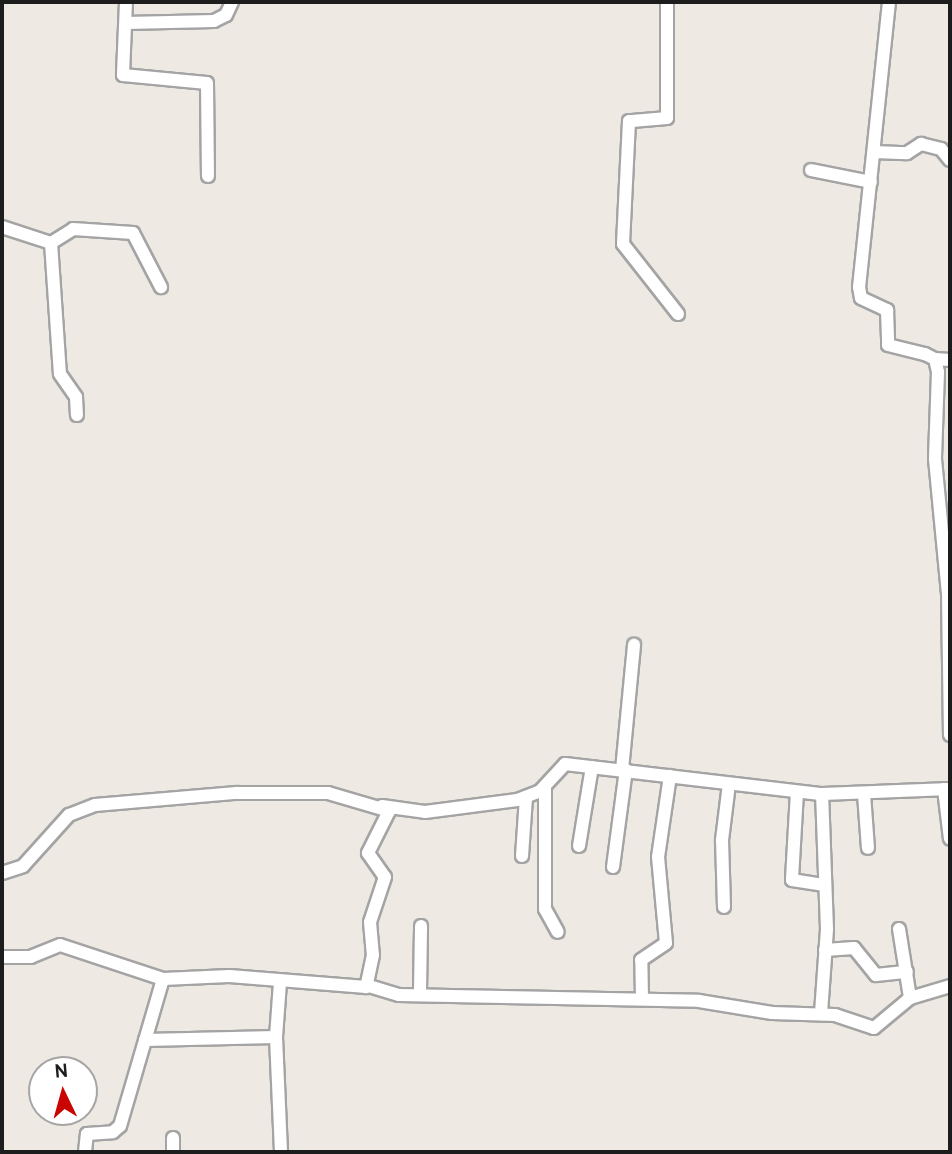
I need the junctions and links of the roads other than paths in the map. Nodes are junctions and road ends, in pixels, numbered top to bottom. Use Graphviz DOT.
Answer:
graph roads {
  1 [pos="126,2"];
  2 [pos="232,2"];
  3 [pos="667,2"];
  4 [pos="889,2"];
  5 [pos="126,23"];
  6 [pos="874,152"];
  7 [pos="950,160"];
  8 [pos="811,170"];
  9 [pos="208,176"];
  10 [pos="870,181"];
  11 [pos="2,227"];
  12 [pos="51,243"];
  13 [pos="161,287"];
  14 [pos="678,314"];
  15 [pos="935,359"];
  16 [pos="950,360"];
  17 [pos="77,415"];
  18 [pos="944,484"];
  19 [pos="949,602"];
  20 [pos="634,645"];
  21 [pos="950,735"];
  22 [pos="592,767"];
  23 [pos="624,770"];
  24 [pos="670,776"];
  25 [pos="729,784"];
  26 [pos="545,786"];
  27 [pos="947,789"];
  28 [pos="797,792"];
  29 [pos="822,794"];
  30 [pos="864,794"];
  31 [pos="526,797"];
  32 [pos="381,806"];
  33 [pos="950,839"];
  34 [pos="579,846"];
  35 [pos="869,848"];
  36 [pos="522,856"];
  37 [pos="613,867"];
  38 [pos="2,873"];
  39 [pos="825,885"];
  40 [pos="724,907"];
  41 [pos="421,926"];
  42 [pos="899,929"];
  43 [pos="558,932"];
  44 [pos="825,950"];
  45 [pos="2,957"];
  46 [pos="907,972"];
  47 [pos="163,979"];
  48 [pos="280,982"];
  49 [pos="369,986"];
  50 [pos="950,986"];
  51 [pos="420,992"];
  52 [pos="910,998"];
  53 [pos="642,999"];
  54 [pos="821,1013"];
  55 [pos="276,1037"];
  56 [pos="145,1040"];
  57 [pos="173,1138"];
  58 [pos="85,1152"];
  59 [pos="173,1152"];
  60 [pos="281,1152"];
  1 -- 5 [label="street"];
  2 -- 5 [label="street"];
  3 -- 14 [label="street"];
  4 -- 6 [label="street"];
  5 -- 9 [label="street"];
  6 -- 7 [label="street"];
  6 -- 10 [label="street"];
  8 -- 10 [label="street"];
  10 -- 15 [label="street"];
  11 -- 12 [label="street"];
  12 -- 13 [label="street"];
  12 -- 17 [label="street"];
  15 -- 16 [label="street"];
  15 -- 18 [label="street"];
  18 -- 19 [label="street"];
  19 -- 21 [label="street"];
  20 -- 23 [label="street"];
  22 -- 23 [label="street"];
  22 -- 26 [label="street"];
  22 -- 34 [label="street"];
  23 -- 24 [label="street"];
  23 -- 37 [label="street"];
  24 -- 25 [label="street"];
  24 -- 53 [label="street"];
  25 -- 28 [label="street"];
  25 -- 40 [label="street"];
  26 -- 31 [label="street"];
  26 -- 43 [label="street"];
  27 -- 30 [label="street"];
  27 -- 33 [label="street"];
  28 -- 29 [label="street"];
  28 -- 39 [label="street"];
  29 -- 30 [label="street"];
  29 -- 39 [label="street"];
  30 -- 35 [label="street"];
  31 -- 32 [label="street"];
  31 -- 36 [label="street"];
  32 -- 38 [label="street"];
  32 -- 49 [label="street"];
  39 -- 44 [label="street"];
  41 -- 51 [label="street"];
  42 -- 46 [label="street"];
  44 -- 46 [label="street"];
  44 -- 54 [label="street"];
  45 -- 47 [label="street"];
  46 -- 52 [label="street"];
  47 -- 48 [label="street"];
  47 -- 56 [label="street"];
  48 -- 49 [label="street"];
  48 -- 55 [label="street"];
  49 -- 51 [label="street"];
  50 -- 52 [label="street"];
  51 -- 53 [label="street"];
  52 -- 54 [label="street"];
  53 -- 54 [label="street"];
  55 -- 56 [label="street"];
  55 -- 60 [label="street"];
  56 -- 58 [label="street"];
  57 -- 59 [label="street"];
}
